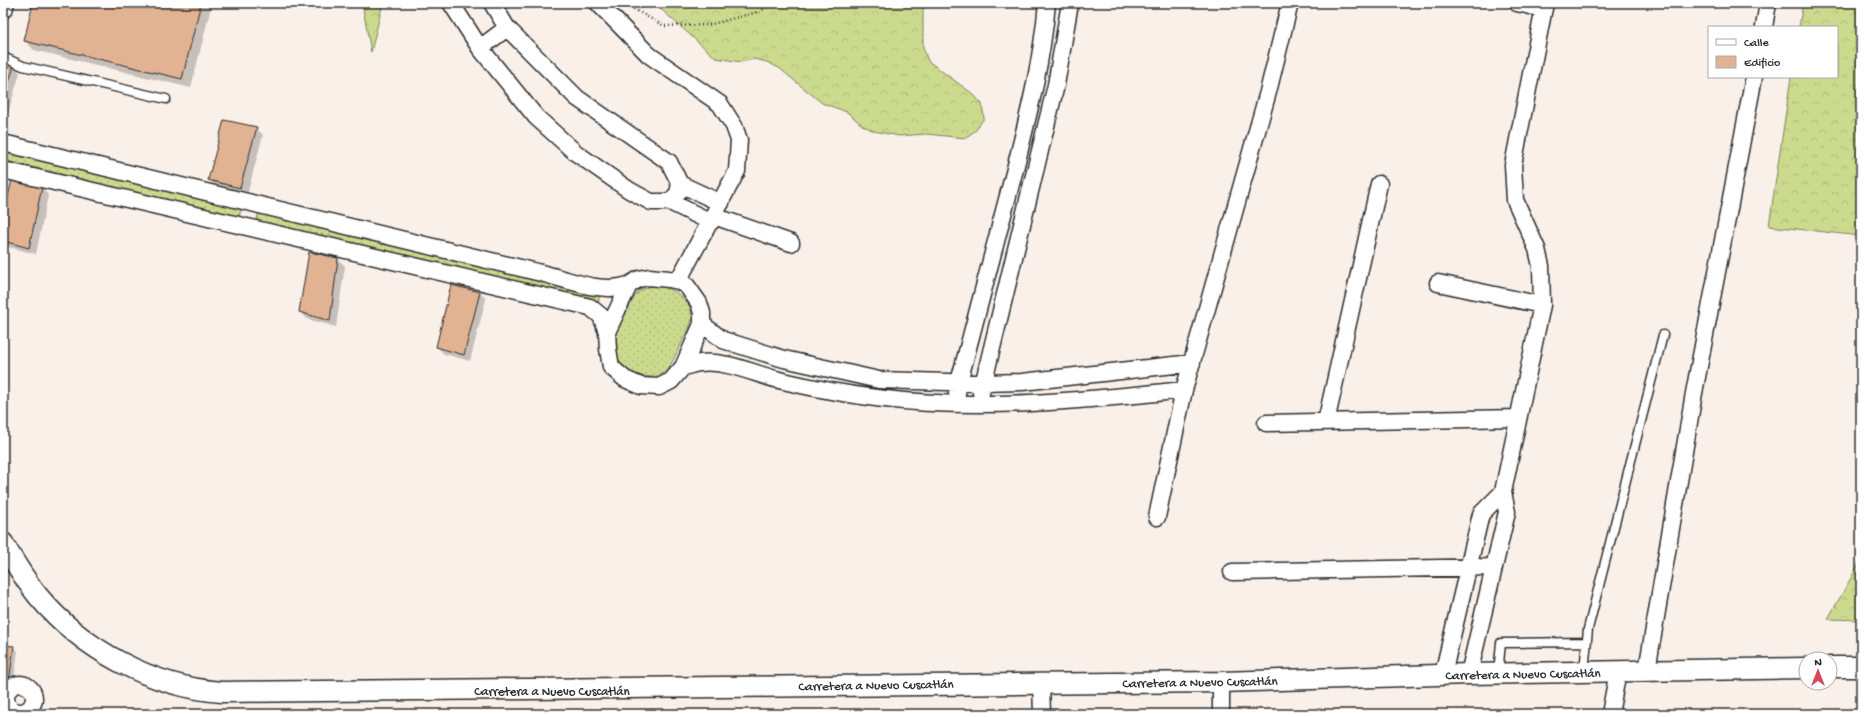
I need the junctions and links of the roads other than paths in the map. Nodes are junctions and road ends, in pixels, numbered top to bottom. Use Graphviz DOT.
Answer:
graph roads {
  1 [pos="10,3"];
  2 [pos="451,3"];
  3 [pos="492,3"];
  4 [pos="598,3"];
  5 [pos="1047,3"];
  6 [pos="1070,3"];
  7 [pos="1290,3"];
  8 [pos="1517,3"];
  9 [pos="1768,3"];
  10 [pos="1545,6"];
  11 [pos="3,16"];
  12 [pos="1764,26"];
  13 [pos="507,28"];
  14 [pos="480,48"];
  15 [pos="3,57"];
  16 [pos="1754,78"];
  17 [pos="166,99"];
  18 [pos="3,143"];
  19 [pos="3,170"];
  20 [pos="680,184"];
  21 [pos="1379,184"];
  22 [pos="670,202"];
  23 [pos="255,204"];
  24 [pos="715,214"];
  25 [pos="249,227"];
  26 [pos="791,243"];
  27 [pos="678,281"];
  28 [pos="1438,283"];
  29 [pos="629,285"];
  30 [pos="1542,305"];
  31 [pos="702,324"];
  32 [pos="607,332"];
  33 [pos="1663,335"];
  34 [pos="1192,363"];
  35 [pos="683,367"];
  36 [pos="959,382"];
  37 [pos="982,383"];
  38 [pos="1184,390"];
  39 [pos="956,404"];
  40 [pos="980,404"];
  41 [pos="1518,418"];
  42 [pos="1326,422"];
  43 [pos="1266,423"];
  44 [pos="1503,492"];
  45 [pos="1157,517"];
  46 [pos="3,543"];
  47 [pos="1468,567"];
  48 [pos="1494,567"];
  49 [pos="1232,572"];
  50 [pos="1586,642"];
  51 [pos="1838,667"];
  52 [pos="1861,667"];
  53 [pos="1798,668"];
  54 [pos="1647,670"];
  55 [pos="1584,671"];
  56 [pos="1618,671"];
  57 [pos="1498,673"];
  58 [pos="1443,674"];
  59 [pos="1469,674"];
  60 [pos="1222,682"];
  61 [pos="1041,683"];
  62 [pos="1223,713"];
  63 [pos="1042,714"];
  64 [pos="1610,714"];
  1 -- 11 [label="lane"];
  2 -- 14 [label="street"];
  3 -- 13 [label="street"];
  4 -- 24 [label="street"];
  5 -- 36 [label="street"];
  6 -- 37 [label="street"];
  7 -- 34 [label="street"];
  8 -- 10 [label="street"];
  9 -- 12 [label="street"];
  10 -- 30 [label="street"];
  13 -- 14 [label="street"];
  13 -- 20 [label="street"];
  14 -- 22 [label="street"];
  15 -- 17 [label="lane"];
  16 -- 54 [label="street"];
  18 -- 23 [label="street"];
  19 -- 25 [label="street"];
  20 -- 22 [label="street"];
  20 -- 24 [label="street"];
  21 -- 42 [label="street"];
  22 -- 24 [label="street"];
  23 -- 25 [label="street"];
  23 -- 29 [label="street"];
  24 -- 26 [label="street"];
  24 -- 27 [label="street"];
  25 -- 32 [label="street"];
  27 -- 29 [label="street"];
  27 -- 31 [label="street"];
  28 -- 30 [label="street"];
  29 -- 32 [label="street"];
  30 -- 41 [label="street"];
  31 -- 35 [label="street"];
  31 -- 36 [label="street"];
  32 -- 35 [label="street"];
  33 -- 50 [label="lane"];
  34 -- 37 [label="street"];
  34 -- 38 [label="street"];
  35 -- 39 [label="street"];
  36 -- 37 [label="street"];
  36 -- 39 [label="street"];
  37 -- 40 [label="street"];
  38 -- 40 [label="street"];
  38 -- 45 [label="street"];
  39 -- 40 [label="street"];
  41 -- 42 [label="street"];
  41 -- 44 [label="street"];
  42 -- 43 [label="street"];
  44 -- 47 [label="street"];
  44 -- 48 [label="street"];
  46 -- 61 [label="street, Carretera a Nuevo Cuscatlán"];
  47 -- 48 [label="street"];
  47 -- 49 [label="street"];
  47 -- 58 [label="street"];
  48 -- 59 [label="street"];
  50 -- 55 [label="lane"];
  50 -- 57 [label="lane"];
  51 -- 52 [label="street"];
  53 -- 54 [label="street, Carretera a Nuevo Cuscatlán"];
  54 -- 56 [label="street, Carretera a Nuevo Cuscatlán"];
  55 -- 56 [label="street, Carretera a Nuevo Cuscatlán"];
  55 -- 57 [label="street, Carretera a Nuevo Cuscatlán"];
  56 -- 64 [label="street"];
  57 -- 59 [label="street, Carretera a Nuevo Cuscatlán"];
  58 -- 59 [label="street, Carretera a Nuevo Cuscatlán"];
  58 -- 60 [label="street, Carretera a Nuevo Cuscatlán"];
  60 -- 61 [label="street, Carretera a Nuevo Cuscatlán"];
  60 -- 62 [label="street"];
  61 -- 63 [label="street"];
}
